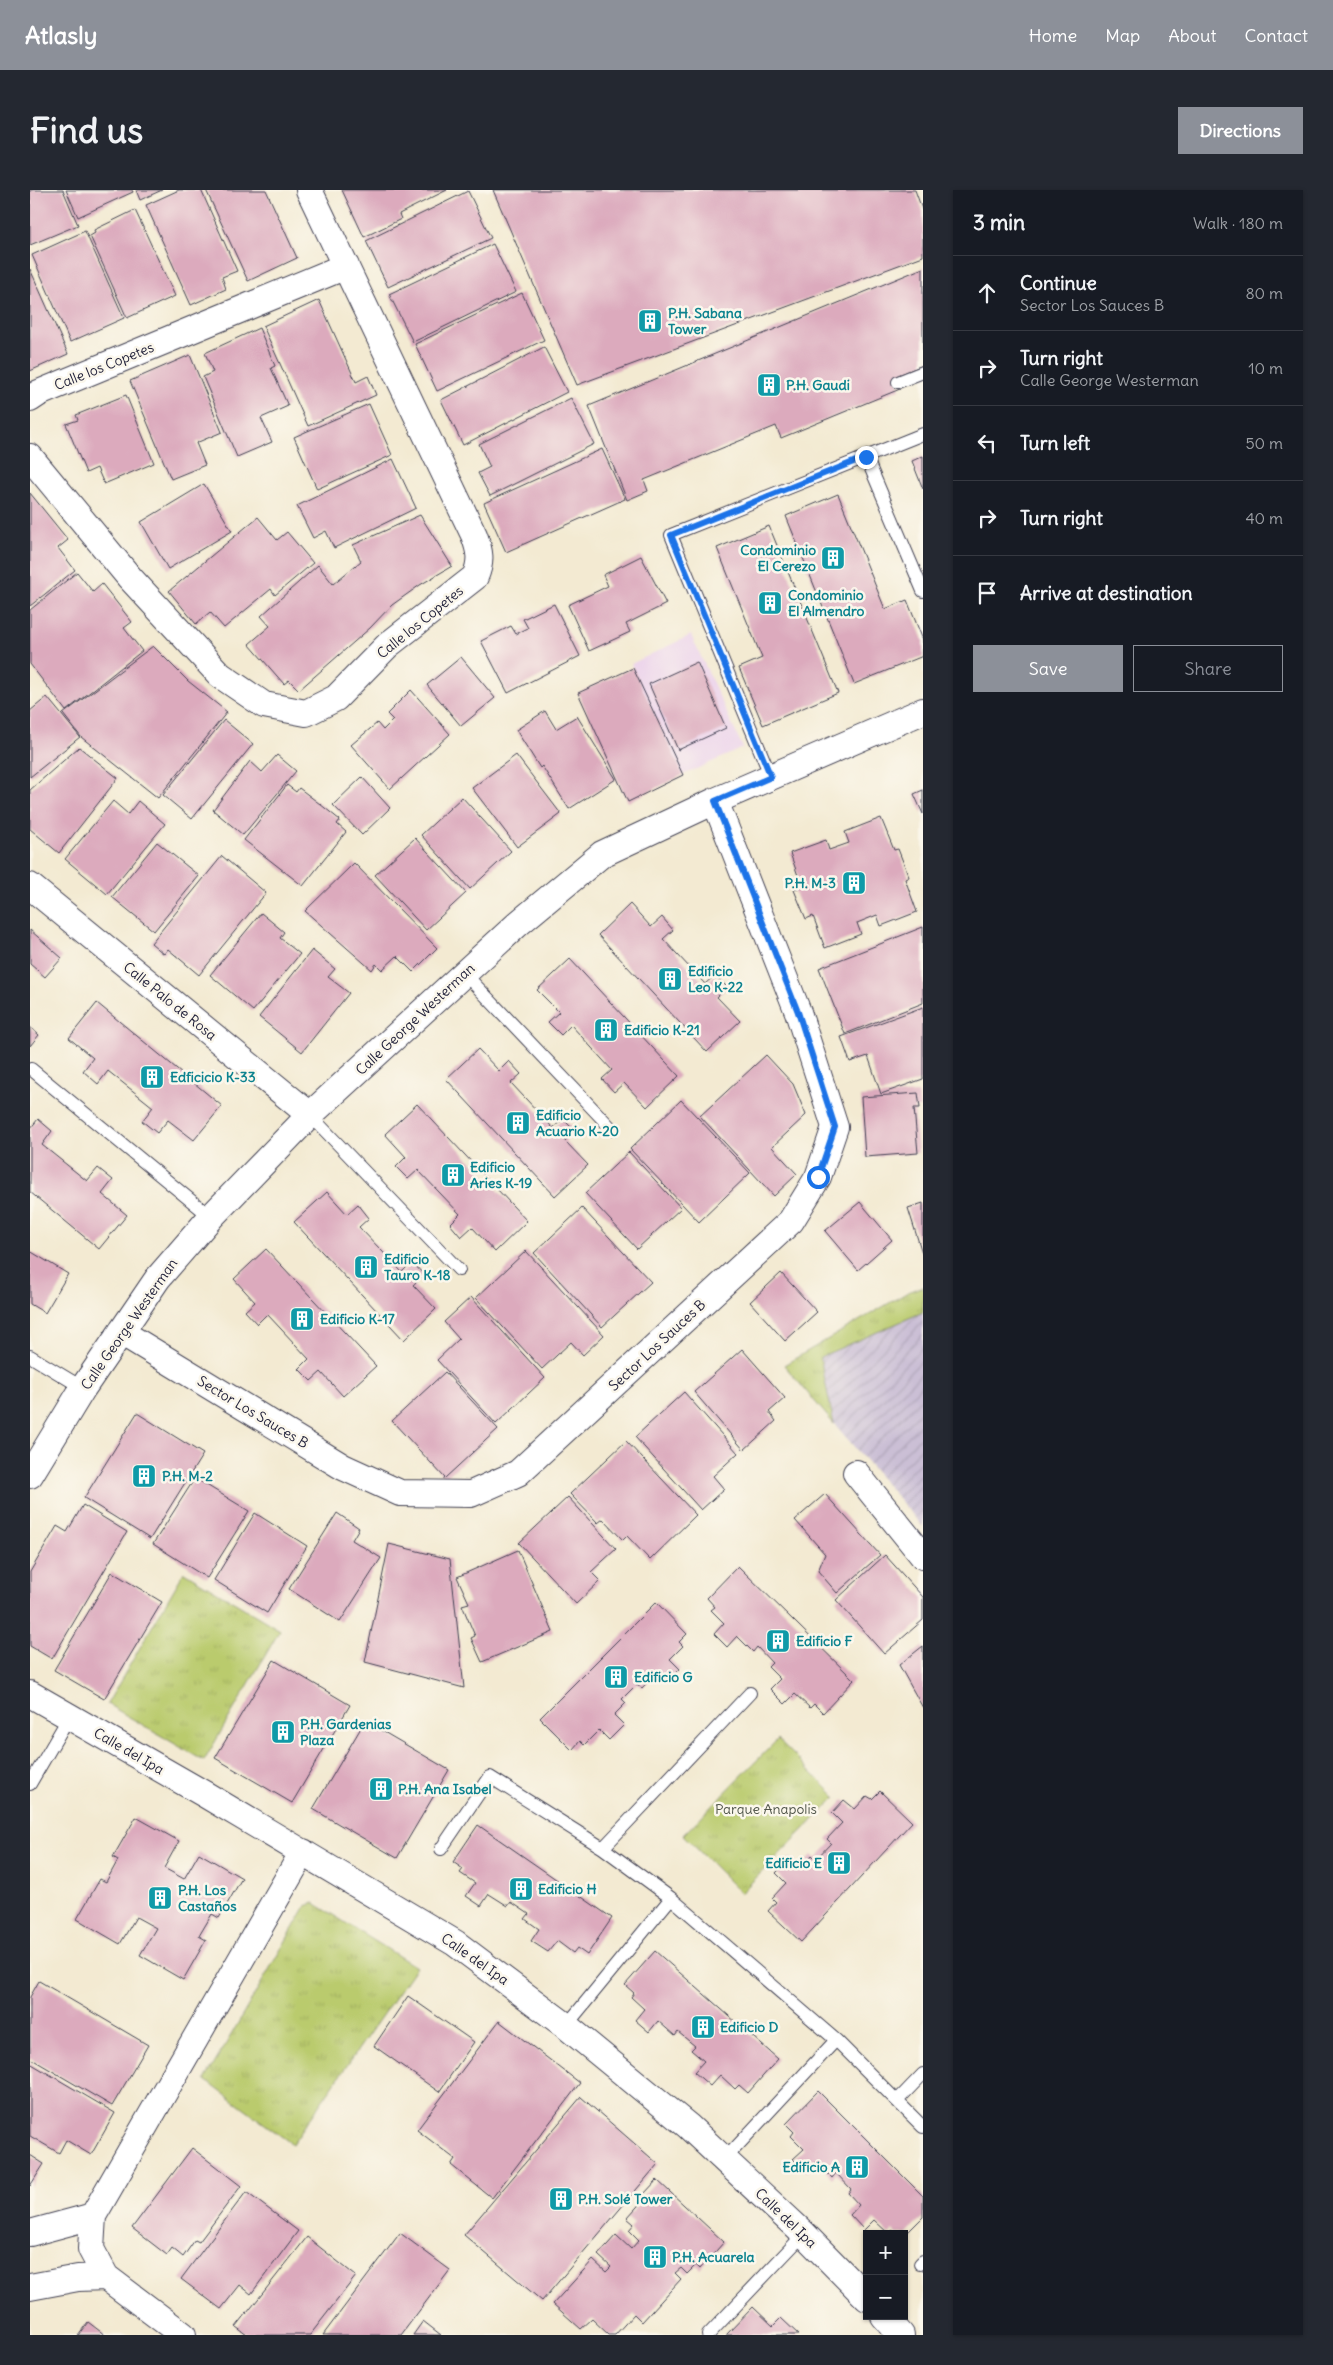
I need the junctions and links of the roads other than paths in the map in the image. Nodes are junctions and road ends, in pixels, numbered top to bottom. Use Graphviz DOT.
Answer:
graph roads {
  1 [pos="309,190"];
  2 [pos="346,266"];
  3 [pos="923,372"];
  4 [pos="898,382"];
  5 [pos="30,399"];
  6 [pos="923,434"];
  7 [pos="866,457"];
  8 [pos="30,458"];
  9 [pos="923,591"];
  10 [pos="923,711"];
  11 [pos="771,777"];
  12 [pos="715,801"];
  13 [pos="30,886"];
  14 [pos="464,973"];
  15 [pos="31,1069"];
  16 [pos="310,1115"];
  17 [pos="613,1130"];
  18 [pos="211,1217"];
  19 [pos="459,1270"];
  20 [pos="121,1332"];
  21 [pos="30,1356"];
  22 [pos="83,1388"];
  23 [pos="856,1473"];
  24 [pos="30,1474"];
  25 [pos="923,1556"];
  26 [pos="750,1692"];
  27 [pos="30,1694"];
  28 [pos="69,1717"];
  29 [pos="30,1784"];
  30 [pos="603,1848"];
  31 [pos="441,1849"];
  32 [pos="303,1852"];
  33 [pos="671,1898"];
  34 [pos="566,2026"];
  35 [pos="836,2040"];
  36 [pos="923,2074"];
  37 [pos="897,2101"];
  38 [pos="923,2127"];
  39 [pos="725,2159"];
  40 [pos="93,2216"];
  41 [pos="30,2233"];
  42 [pos="804,2234"];
  43 [pos="106,2277"];
  44 [pos="30,2286"];
  45 [pos="863,2294"];
  46 [pos="888,2320"];
  47 [pos="183,2335"];
  48 [pos="708,2335"];
  49 [pos="901,2335"];
  1 -- 2 [label="street, Calle los Copetes"];
  2 -- 5 [label="street, Calle los Copetes"];
  2 -- 8 [label="street, Calle los Copetes"];
  3 -- 4 [label="lane"];
  6 -- 7 [label="lane"];
  7 -- 9 [label="lane"];
  7 -- 11 [label="lane"];
  10 -- 11 [label="street, Calle George Westerman"];
  11 -- 12 [label="street, Calle George Westerman"];
  12 -- 14 [label="street, Calle George Westerman"];
  12 -- 20 [label="street, Sector Los Sauces B"];
  13 -- 16 [label="street, Calle Palo de Rosa"];
  14 -- 16 [label="street, Calle George Westerman"];
  14 -- 17 [label="lane"];
  15 -- 18 [label="lane"];
  16 -- 18 [label="street, Calle George Westerman"];
  16 -- 19 [label="lane"];
  18 -- 20 [label="street, Calle George Westerman"];
  20 -- 22 [label="street, Calle George Westerman"];
  21 -- 22 [label="lane"];
  22 -- 24 [label="street, Calle George Westerman"];
  23 -- 25 [label="street"];
  26 -- 30 [label="lane"];
  27 -- 28 [label="street, Calle del Ipa"];
  28 -- 29 [label="lane"];
  28 -- 32 [label="street, Calle del Ipa"];
  30 -- 31 [label="lane"];
  30 -- 33 [label="lane"];
  32 -- 34 [label="street, Calle del Ipa"];
  32 -- 40 [label="street"];
  33 -- 34 [label="lane"];
  33 -- 35 [label="lane"];
  34 -- 39 [label="street, Calle del Ipa"];
  35 -- 37 [label="lane"];
  35 -- 39 [label="lane"];
  36 -- 37 [label="lane"];
  37 -- 38 [label="lane"];
  39 -- 42 [label="street, Calle del Ipa"];
  40 -- 41 [label="street"];
  40 -- 43 [label="street"];
  42 -- 45 [label="street, Calle del Ipa"];
  42 -- 48 [label="lane"];
  43 -- 44 [label="street"];
  43 -- 47 [label="street"];
  46 -- 49 [label="street"];
}
